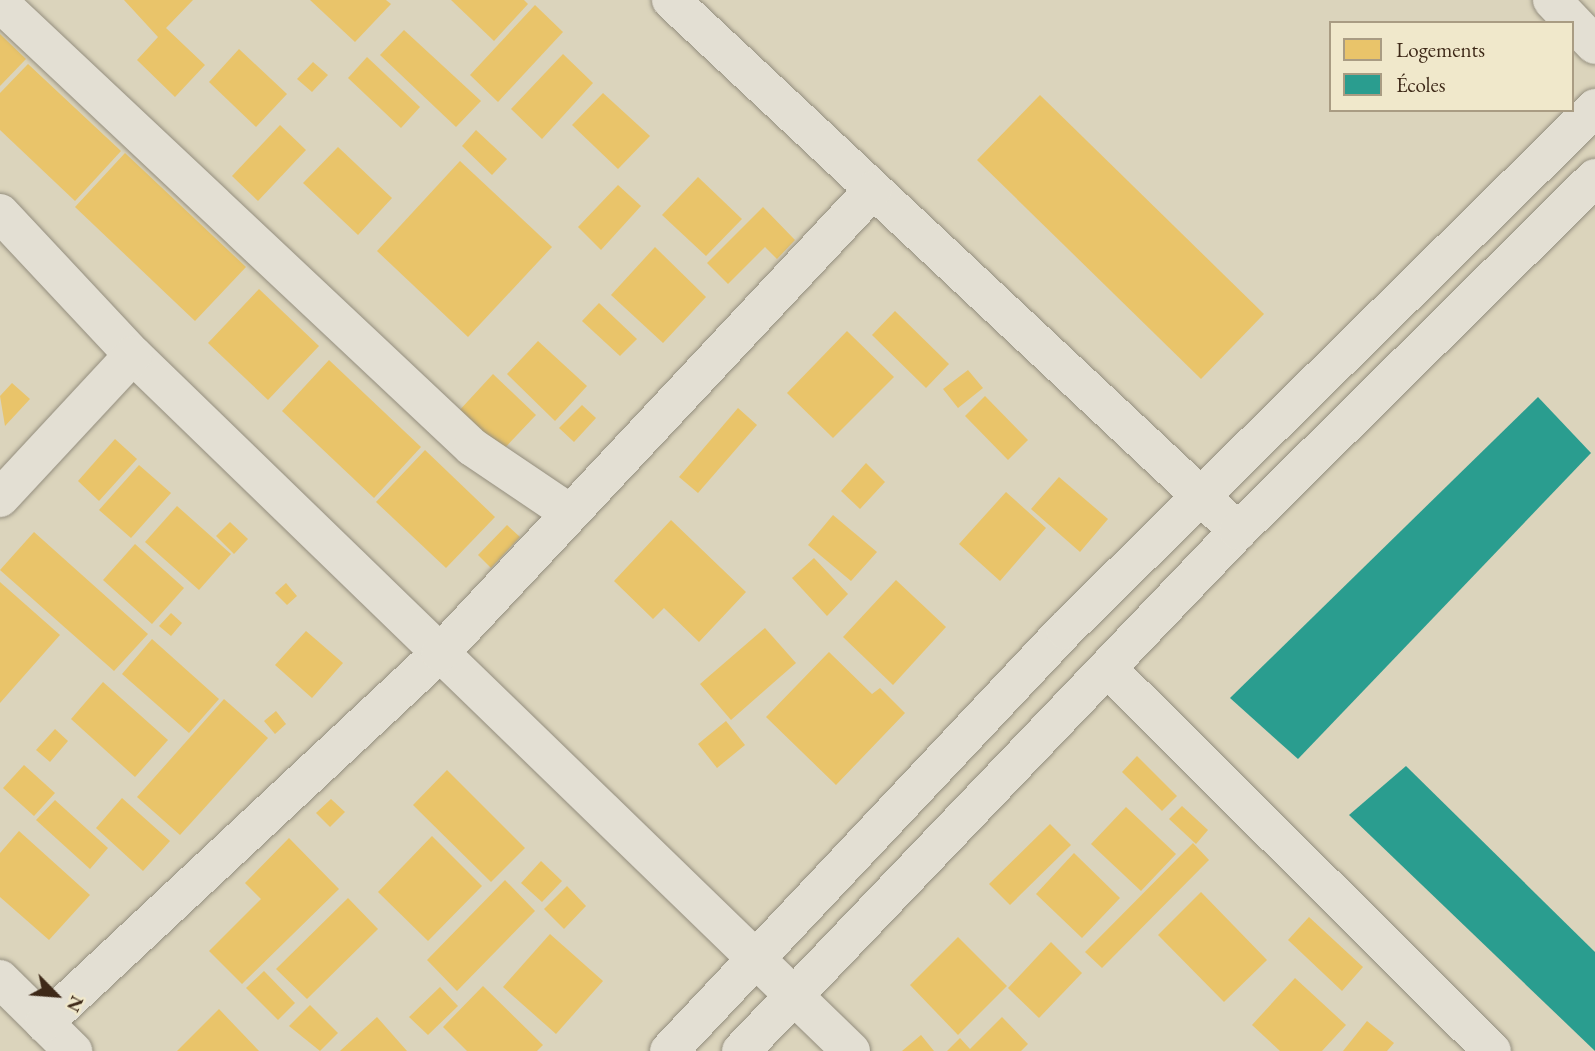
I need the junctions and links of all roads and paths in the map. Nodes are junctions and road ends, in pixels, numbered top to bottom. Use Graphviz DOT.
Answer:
graph roads {
  1 [pos="671,0"];
  2 [pos="1552,0"];
  3 [pos="0,3"];
  4 [pos="1572,21"];
  5 [pos="1574,23"];
  6 [pos="1595,45"];
  7 [pos="1595,108"];
  8 [pos="1595,178"];
  9 [pos="873,190"];
  10 [pos="0,212"];
  11 [pos="133,355"];
  12 [pos="1198,496"];
  13 [pos="0,498"];
  14 [pos="570,513"];
  15 [pos="1238,531"];
  16 [pos="440,653"];
  17 [pos="1109,670"];
  18 [pos="758,961"];
  19 [pos="0,979"];
  20 [pos="796,996"];
  21 [pos="44,1023"];
  22 [pos="73,1051"];
  23 [pos="669,1051"];
  24 [pos="741,1051"];
  25 [pos="851,1051"];
  26 [pos="1492,1051"];
  1 -- 9 [label="street"];
  2 -- 4 [label="street"];
  3 -- 14 [label="street"];
  5 -- 6 [label="street"];
  7 -- 12 [label="street"];
  8 -- 15 [label="street"];
  9 -- 12 [label="street"];
  9 -- 14 [label="street"];
  10 -- 11 [label="street"];
  11 -- 13 [label="street"];
  11 -- 16 [label="street"];
  12 -- 15 [label="street"];
  12 -- 18 [label="street"];
  14 -- 16 [label="street"];
  15 -- 17 [label="street"];
  16 -- 18 [label="street"];
  16 -- 21 [label="street"];
  17 -- 20 [label="street"];
  17 -- 26 [label="street"];
  18 -- 20 [label="street"];
  18 -- 23 [label="street"];
  19 -- 21 [label="street"];
  20 -- 24 [label="street"];
  20 -- 25 [label="street"];
  21 -- 22 [label="street"];
}
